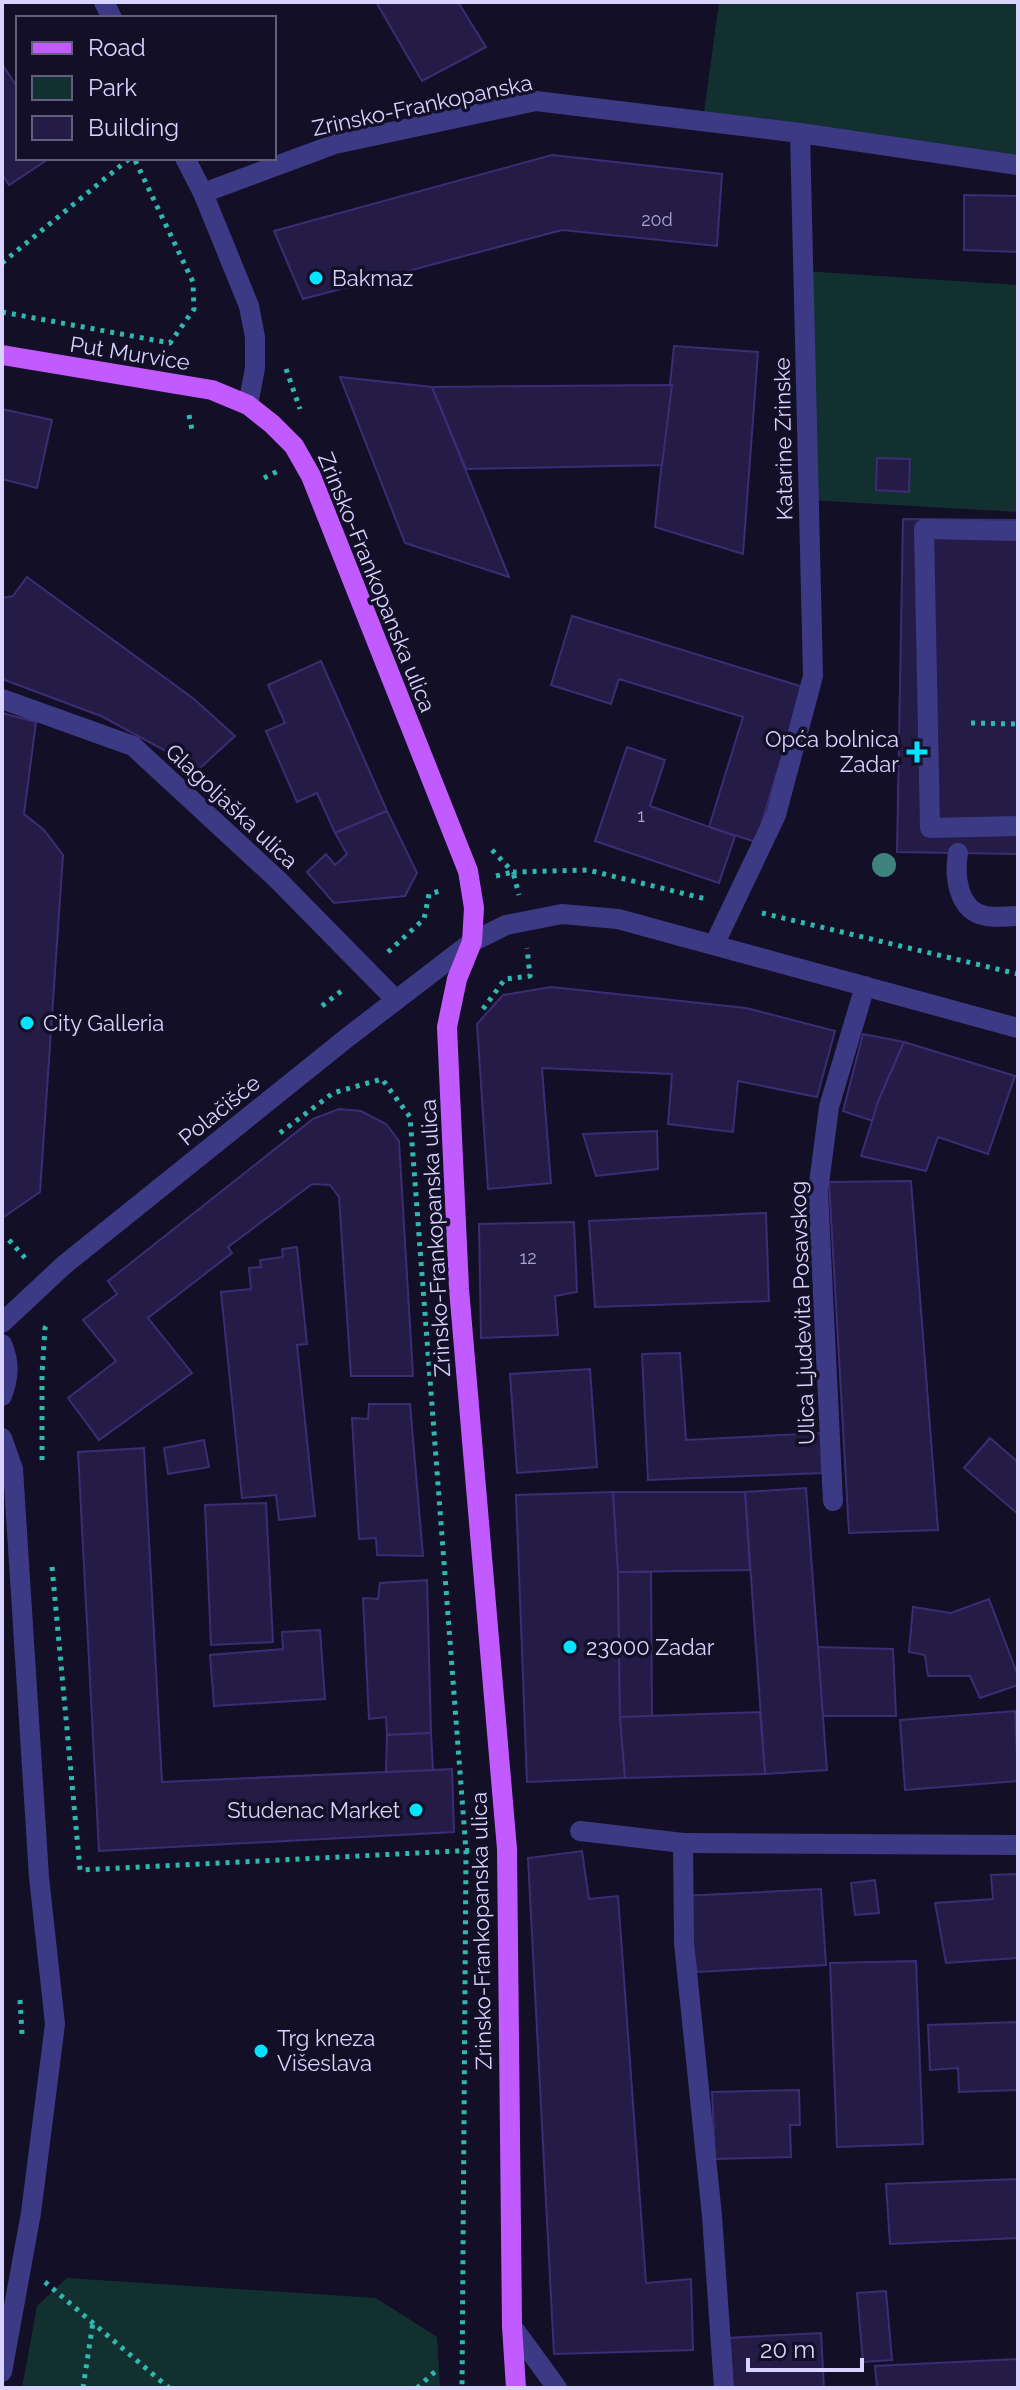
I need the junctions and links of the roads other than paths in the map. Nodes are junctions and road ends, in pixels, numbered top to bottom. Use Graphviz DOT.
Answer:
graph roads {
  1 [pos="800,133"];
  2 [pos="186,160"];
  3 [pos="1018,165"];
  4 [pos="203,193"];
  5 [pos="2,355"];
  6 [pos="248,405"];
  7 [pos="1018,531"];
  8 [pos="2,699"];
  9 [pos="1018,826"];
  10 [pos="958,853"];
  11 [pos="1018,916"];
  12 [pos="472,942"];
  13 [pos="714,945"];
  14 [pos="865,986"];
  15 [pos="396,1000"];
  16 [pos="1018,1028"];
  17 [pos="2,1323"];
  18 [pos="2,1344"];
  19 [pos="2,1396"];
  20 [pos="2,1438"];
  21 [pos="833,1501"];
  22 [pos="580,1831"];
  23 [pos="683,1843"];
  24 [pos="1018,1845"];
  25 [pos="9,2299"];
  26 [pos="512,2326"];
  27 [pos="2,2372"];
  28 [pos="516,2388"];
  29 [pos="557,2388"];
  30 [pos="724,2388"];
  1 -- 3 [label="street"];
  1 -- 4 [label="street, Zrinsko-Frankopanska"];
  1 -- 13 [label="street, Katarine Zrinske"];
  2 -- 4 [label="street"];
  4 -- 6 [label="street"];
  5 -- 6 [label="main road, Put Murvice"];
  6 -- 12 [label="main road, Zrinsko-Frankopanska ulica"];
  7 -- 9 [label="street"];
  8 -- 15 [label="street, Glagoljaška ulica"];
  10 -- 11 [label="street"];
  12 -- 13 [label="street"];
  12 -- 15 [label="street, Polačišće"];
  12 -- 26 [label="main road, Zrinsko-Frankopanska ulica"];
  13 -- 14 [label="street"];
  14 -- 16 [label="street"];
  14 -- 21 [label="street, Ulica Ljudevita Posavskog"];
  15 -- 17 [label="street, Polačišće"];
  18 -- 19 [label="street"];
  20 -- 25 [label="street"];
  22 -- 23 [label="street"];
  23 -- 24 [label="street"];
  23 -- 30 [label="street"];
  25 -- 27 [label="street"];
  26 -- 28 [label="main road, Zrinsko-Frankopanska ulica"];
  26 -- 29 [label="street"];
}
